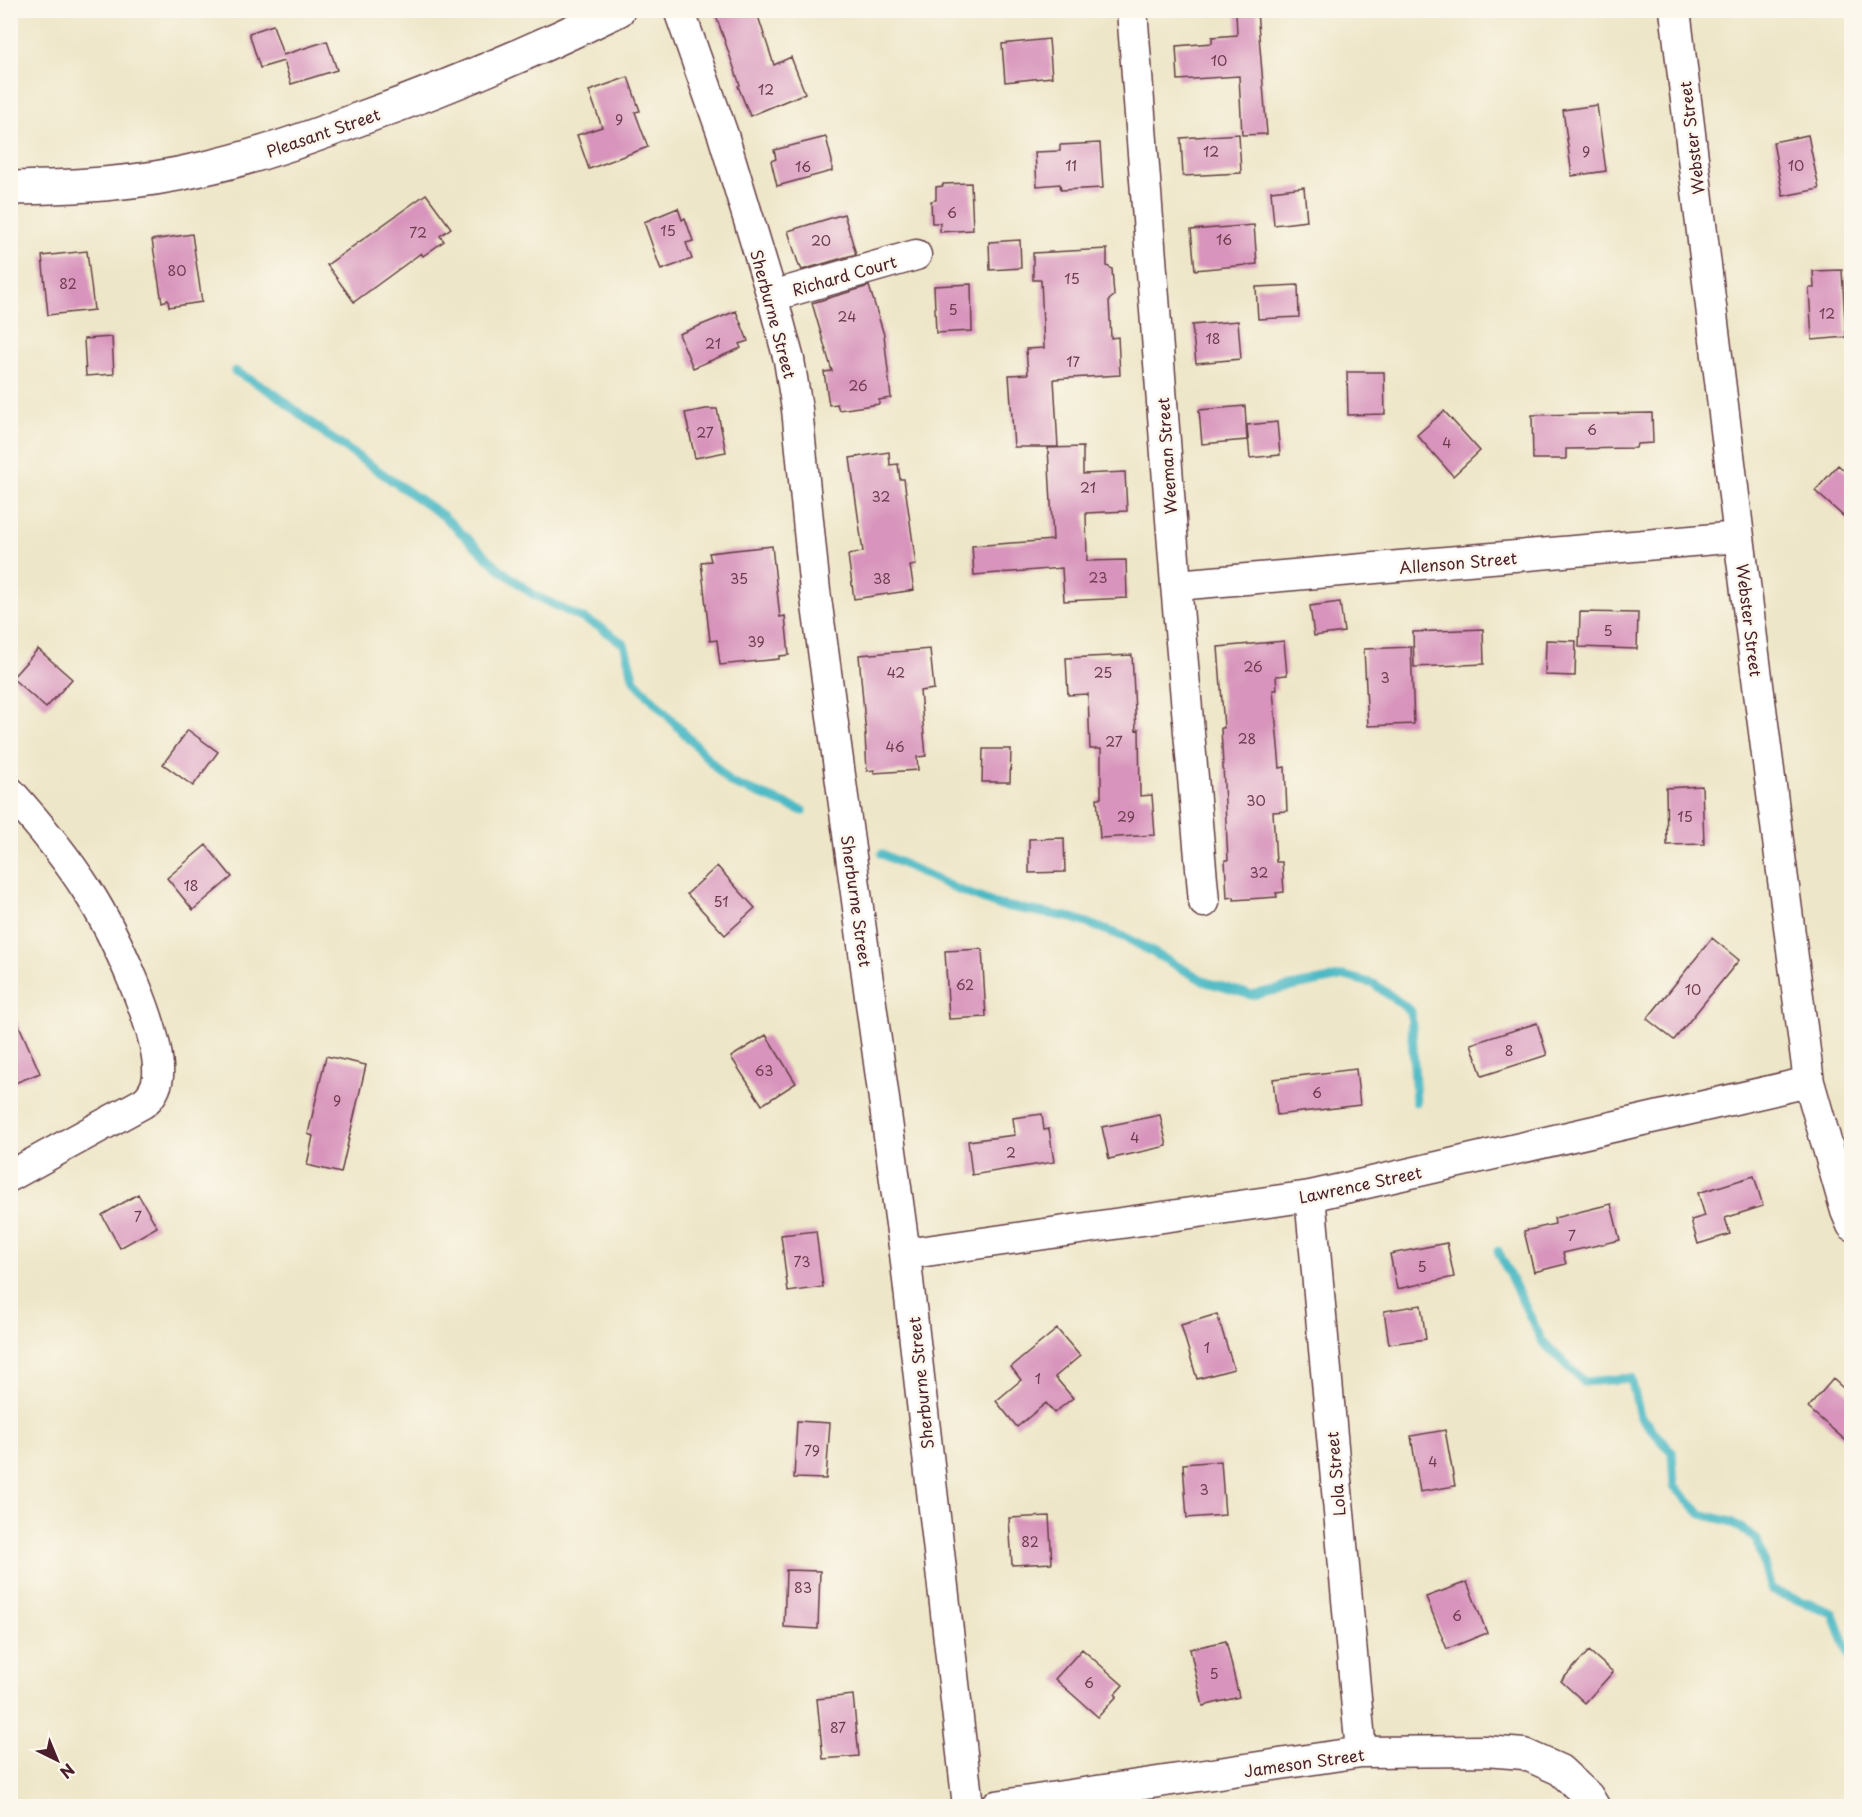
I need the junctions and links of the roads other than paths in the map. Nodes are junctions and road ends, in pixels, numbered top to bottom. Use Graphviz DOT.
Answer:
graph roads {
  1 [pos="618,10"];
  2 [pos="679,10"];
  3 [pos="1132,10"];
  4 [pos="1675,10"];
  5 [pos="10,188"];
  6 [pos="916,255"];
  7 [pos="772,296"];
  8 [pos="1739,537"];
  9 [pos="1176,585"];
  10 [pos="10,792"];
  11 [pos="1204,902"];
  12 [pos="1809,1082"];
  13 [pos="10,1176"];
  14 [pos="1310,1196"];
  15 [pos="1851,1225"];
  16 [pos="905,1254"];
  17 [pos="1361,1752"];
  18 [pos="968,1806"];
  19 [pos="996,1806"];
  20 [pos="1594,1806"];
  1 -- 5 [label="main road, Pleasant Street"];
  2 -- 7 [label="street, Sherburne Street"];
  3 -- 9 [label="street, Weeman Street"];
  4 -- 8 [label="street, Webster Street"];
  6 -- 7 [label="street, Richard Court"];
  7 -- 16 [label="street, Sherburne Street"];
  8 -- 9 [label="street, Allenson Street"];
  8 -- 12 [label="street, Webster Street"];
  9 -- 11 [label="street, Weeman Street"];
  10 -- 13 [label="street"];
  12 -- 14 [label="street, Lawrence Street"];
  12 -- 15 [label="street, Webster Street"];
  14 -- 16 [label="street, Lawrence Street"];
  14 -- 17 [label="street, Lola Street"];
  16 -- 18 [label="street, Sherburne Street"];
  17 -- 19 [label="street, Jameson Street"];
  17 -- 20 [label="street, Jameson Street"];
}
